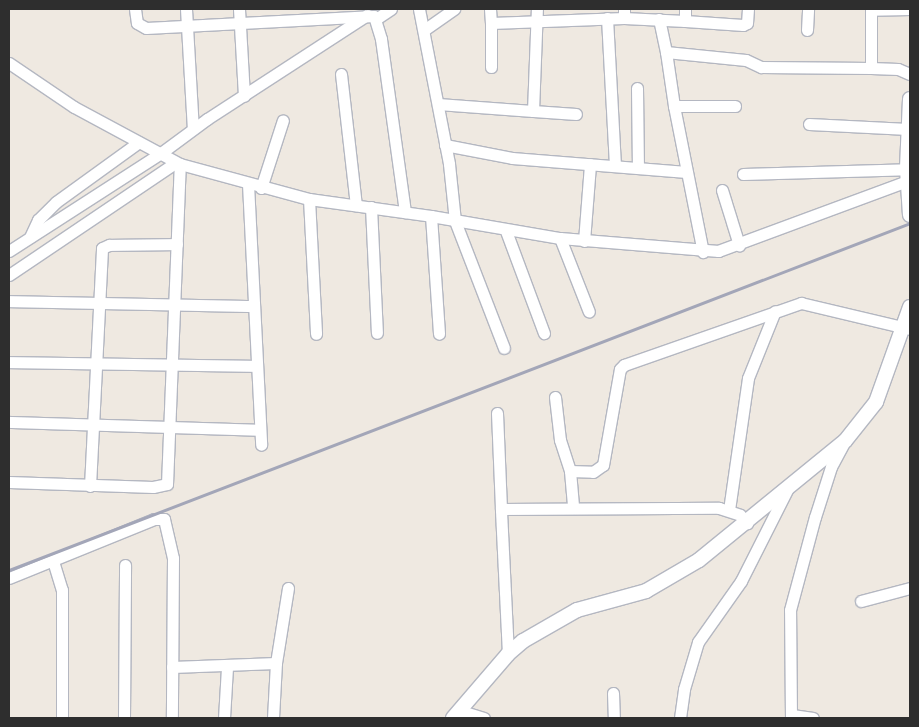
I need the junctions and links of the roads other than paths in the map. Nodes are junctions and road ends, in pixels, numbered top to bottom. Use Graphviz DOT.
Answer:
graph roads {
  1 [pos="135,9"];
  2 [pos="186,9"];
  3 [pos="239,9"];
  4 [pos="390,9"];
  5 [pos="419,9"];
  6 [pos="454,9"];
  7 [pos="490,9"];
  8 [pos="748,9"];
  9 [pos="808,9"];
  10 [pos="871,9"];
  11 [pos="910,9"];
  12 [pos="624,13"];
  13 [pos="294,14"];
  14 [pos="370,14"];
  15 [pos="538,14"];
  16 [pos="685,15"];
  17 [pos="607,18"];
  18 [pos="659,19"];
  19 [pos="240,22"];
  20 [pos="491,23"];
  21 [pos="186,26"];
  22 [pos="424,30"];
  23 [pos="807,30"];
  24 [pos="666,52"];
  25 [pos="9,63"];
  26 [pos="491,67"];
  27 [pos="870,68"];
  28 [pos="341,74"];
  29 [pos="910,74"];
  30 [pos="637,88"];
  31 [pos="244,96"];
  32 [pos="910,99"];
  33 [pos="438,104"];
  34 [pos="674,106"];
  35 [pos="736,106"];
  36 [pos="533,111"];
  37 [pos="576,114"];
  38 [pos="284,120"];
  39 [pos="809,124"];
  40 [pos="193,129"];
  41 [pos="908,129"];
  42 [pos="139,142"];
  43 [pos="445,145"];
  44 [pos="170,159"];
  45 [pos="590,164"];
  46 [pos="615,166"];
  47 [pos="638,167"];
  48 [pos="686,172"];
  49 [pos="743,174"];
  50 [pos="907,175"];
  51 [pos="248,184"];
  52 [pos="261,188"];
  53 [pos="722,190"];
  54 [pos="309,199"];
  55 [pos="356,205"];
  56 [pos="371,208"];
  57 [pos="405,212"];
  58 [pos="910,215"];
  59 [pos="431,216"];
  60 [pos="455,221"];
  61 [pos="506,231"];
  62 [pos="29,238"];
  63 [pos="560,238"];
  64 [pos="584,241"];
  65 [pos="177,244"];
  66 [pos="739,245"];
  67 [pos="9,251"];
  68 [pos="703,252"];
  69 [pos="9,275"];
  70 [pos="9,301"];
  71 [pos="100,302"];
  72 [pos="175,304"];
  73 [pos="254,306"];
  74 [pos="910,307"];
  75 [pos="775,311"];
  76 [pos="590,312"];
  77 [pos="906,328"];
  78 [pos="544,332"];
  79 [pos="376,333"];
  80 [pos="316,334"];
  81 [pos="439,334"];
  82 [pos="504,348"];
  83 [pos="9,362"];
  84 [pos="97,364"];
  85 [pos="173,365"];
  86 [pos="257,366"];
  87 [pos="555,397"];
  88 [pos="497,413"];
  89 [pos="9,422"];
  90 [pos="95,424"];
  91 [pos="171,427"];
  92 [pos="260,430"];
  93 [pos="844,441"];
  94 [pos="260,445"];
  95 [pos="570,471"];
  96 [pos="9,482"];
  97 [pos="90,486"];
  98 [pos="787,490"];
  99 [pos="574,508"];
  100 [pos="501,509"];
  101 [pos="729,510"];
  102 [pos="746,523"];
  103 [pos="53,561"];
  104 [pos="125,565"];
  105 [pos="9,578"];
  106 [pos="288,588"];
  107 [pos="910,588"];
  108 [pos="861,602"];
  109 [pos="508,654"];
  110 [pos="276,663"];
  111 [pos="227,667"];
  112 [pos="172,668"];
  113 [pos="613,693"];
  114 [pos="456,714"];
  115 [pos="792,716"];
  116 [pos="62,718"];
  117 [pos="124,718"];
  118 [pos="172,718"];
  119 [pos="224,718"];
  120 [pos="273,718"];
  121 [pos="484,718"];
  122 [pos="614,718"];
  123 [pos="680,718"];
  124 [pos="813,718"];
  1 -- 21 [label="street"];
  2 -- 21 [label="street"];
  3 -- 19 [label="street"];
  4 -- 14 [label="street"];
  5 -- 22 [label="street"];
  6 -- 22 [label="street"];
  7 -- 20 [label="street"];
  8 -- 16 [label="street"];
  9 -- 23 [label="street"];
  10 -- 11 [label="street"];
  10 -- 27 [label="street"];
  12 -- 17 [label="street"];
  12 -- 18 [label="street"];
  13 -- 14 [label="street"];
  13 -- 19 [label="street"];
  14 -- 31 [label="street"];
  14 -- 57 [label="street"];
  15 -- 17 [label="street"];
  15 -- 20 [label="street"];
  15 -- 36 [label="street"];
  16 -- 18 [label="street"];
  17 -- 46 [label="street"];
  18 -- 24 [label="street"];
  19 -- 21 [label="street"];
  19 -- 31 [label="street"];
  20 -- 26 [label="street"];
  21 -- 40 [label="street"];
  22 -- 33 [label="street"];
  24 -- 27 [label="street"];
  24 -- 34 [label="street"];
  25 -- 42 [label="street"];
  27 -- 29 [label="street"];
  28 -- 55 [label="street"];
  30 -- 47 [label="street"];
  31 -- 40 [label="street"];
  32 -- 41 [label="street"];
  33 -- 36 [label="street"];
  33 -- 43 [label="street"];
  34 -- 35 [label="street"];
  34 -- 48 [label="street"];
  36 -- 37 [label="street"];
  38 -- 52 [label="street"];
  39 -- 41 [label="street"];
  40 -- 44 [label="street"];
  41 -- 50 [label="street"];
  42 -- 44 [label="street"];
  42 -- 62 [label="street"];
  43 -- 45 [label="street"];
  43 -- 60 [label="street"];
  44 -- 51 [label="street"];
  44 -- 62 [label="street"];
  44 -- 65 [label="street"];
  44 -- 69 [label="street"];
  45 -- 46 [label="street"];
  45 -- 64 [label="street"];
  46 -- 47 [label="street"];
  47 -- 48 [label="street"];
  48 -- 68 [label="street"];
  49 -- 50 [label="street"];
  50 -- 58 [label="street"];
  50 -- 66 [label="street"];
  51 -- 52 [label="street"];
  51 -- 73 [label="street"];
  52 -- 54 [label="street"];
  53 -- 66 [label="street"];
  54 -- 55 [label="street"];
  54 -- 80 [label="street"];
  55 -- 56 [label="street"];
  56 -- 57 [label="street"];
  56 -- 79 [label="street"];
  57 -- 59 [label="street"];
  59 -- 60 [label="street"];
  59 -- 81 [label="street"];
  60 -- 61 [label="street"];
  60 -- 82 [label="street"];
  61 -- 63 [label="street"];
  61 -- 78 [label="street"];
  62 -- 67 [label="street"];
  63 -- 64 [label="street"];
  63 -- 76 [label="street"];
  64 -- 68 [label="street"];
  65 -- 71 [label="street"];
  65 -- 72 [label="street"];
  66 -- 68 [label="street"];
  70 -- 71 [label="street"];
  71 -- 72 [label="street"];
  71 -- 84 [label="street"];
  72 -- 73 [label="street"];
  72 -- 85 [label="street"];
  73 -- 86 [label="street"];
  74 -- 77 [label="street"];
  75 -- 77 [label="street"];
  75 -- 95 [label="street"];
  75 -- 101 [label="street"];
  77 -- 93 [label="street"];
  83 -- 84 [label="street"];
  84 -- 85 [label="street"];
  84 -- 90 [label="street"];
  85 -- 86 [label="street"];
  85 -- 91 [label="street"];
  86 -- 92 [label="street"];
  87 -- 95 [label="street"];
  88 -- 100 [label="street"];
  89 -- 90 [label="street"];
  90 -- 91 [label="street"];
  90 -- 97 [label="street"];
  91 -- 92 [label="street"];
  91 -- 97 [label="street"];
  92 -- 94 [label="street"];
  93 -- 98 [label="street"];
  93 -- 115 [label="street"];
  95 -- 99 [label="street"];
  96 -- 97 [label="street"];
  98 -- 102 [label="street"];
  98 -- 123 [label="street"];
  99 -- 100 [label="street"];
  99 -- 101 [label="street"];
  100 -- 109 [label="street"];
  101 -- 102 [label="street"];
  102 -- 109 [label="street"];
  103 -- 105 [label="street"];
  103 -- 112 [label="street"];
  103 -- 116 [label="street"];
  104 -- 117 [label="street"];
  106 -- 110 [label="street"];
  107 -- 108 [label="street"];
  109 -- 114 [label="street"];
  110 -- 111 [label="street"];
  110 -- 120 [label="street"];
  111 -- 112 [label="street"];
  111 -- 119 [label="street"];
  112 -- 118 [label="street"];
  113 -- 122 [label="street"];
  114 -- 121 [label="street"];
  115 -- 124 [label="street"];
}
